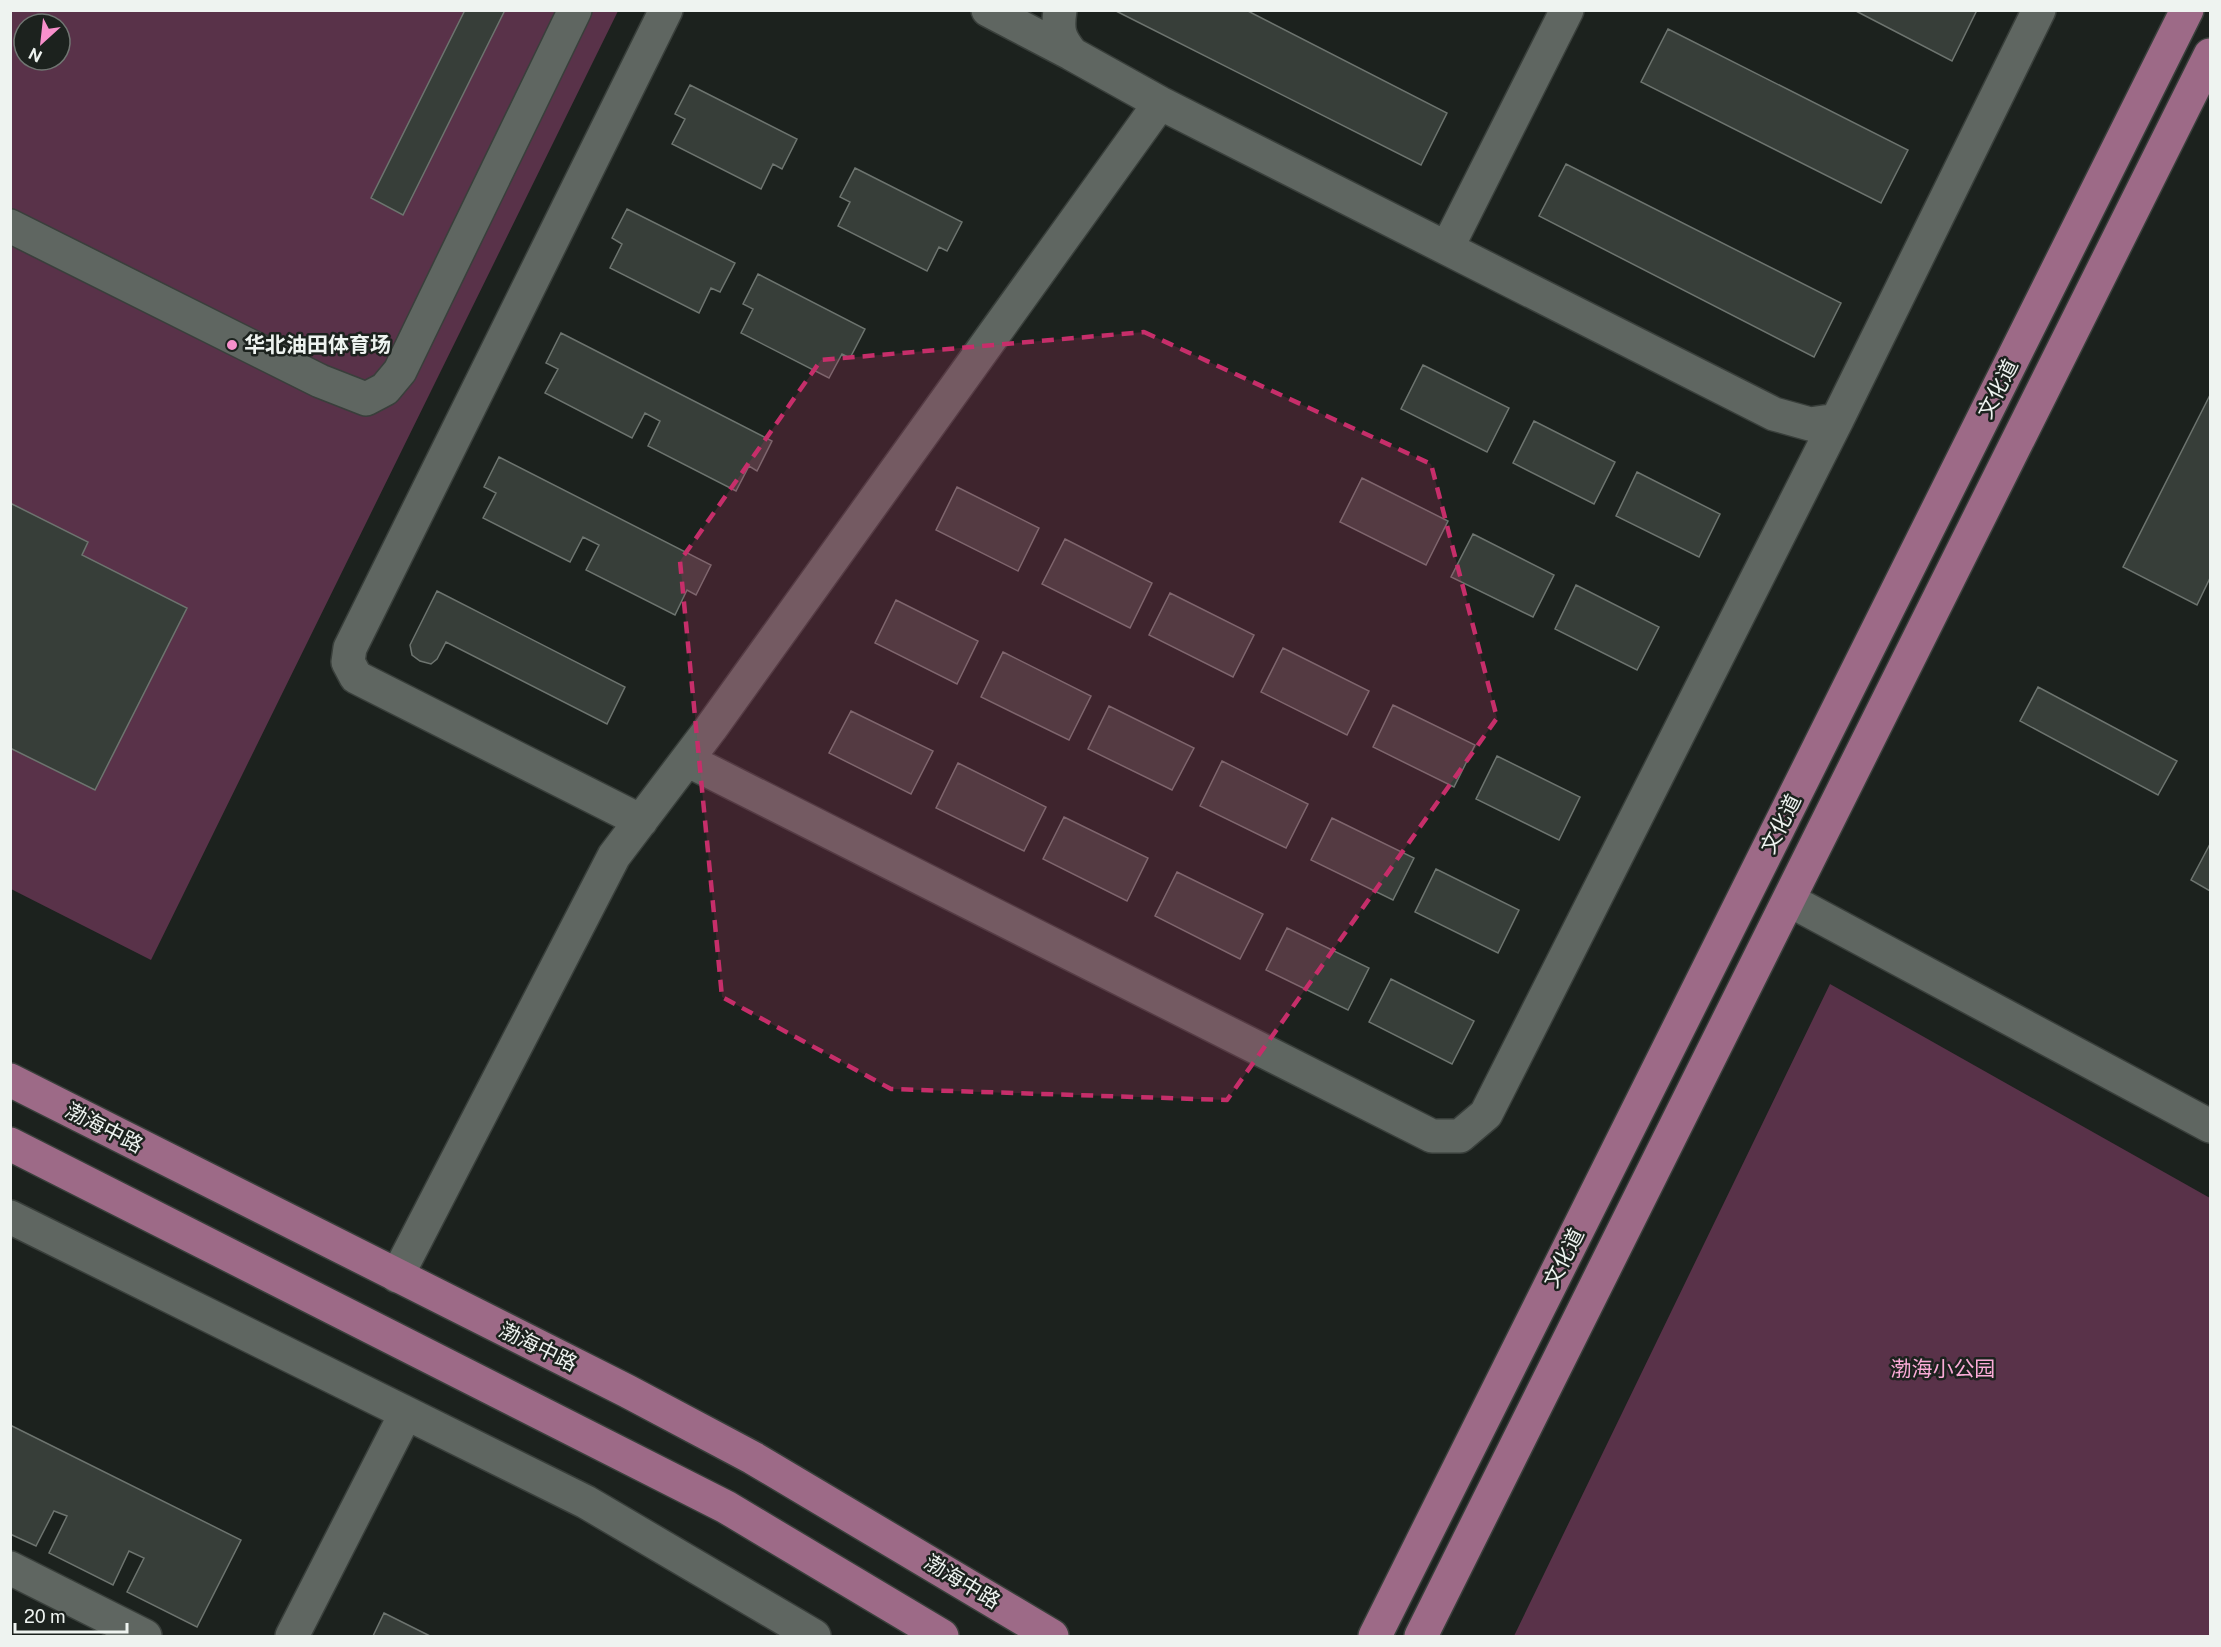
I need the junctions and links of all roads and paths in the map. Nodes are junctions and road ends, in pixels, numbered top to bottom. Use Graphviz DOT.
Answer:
graph roads {
  1 [pos="575,10"];
  2 [pos="666,10"];
  3 [pos="988,10"];
  4 [pos="1060,10"];
  5 [pos="1567,10"];
  6 [pos="2039,10"];
  7 [pos="2187,10"];
  8 [pos="1072,54"];
  9 [pos="2211,55"];
  10 [pos="1160,103"];
  11 [pos="10,226"];
  12 [pos="1447,248"];
  13 [pos="1837,420"];
  14 [pos="687,760"];
  15 [pos="640,821"];
  16 [pos="1788,900"];
  17 [pos="10,1080"];
  18 [pos="2211,1126"];
  19 [pos="10,1144"];
  20 [pos="10,1217"];
  21 [pos="397,1276"];
  22 [pos="406,1413"];
  23 [pos="10,1568"];
  24 [pos="145,1636"];
  25 [pos="292,1636"];
  26 [pos="814,1636"];
  27 [pos="942,1636"];
  28 [pos="1052,1636"];
  29 [pos="1376,1636"];
  30 [pos="1421,1636"];
  1 -- 11 [label="street"];
  2 -- 15 [label="street"];
  3 -- 8 [label="street"];
  4 -- 8 [label="street"];
  5 -- 12 [label="street"];
  6 -- 13 [label="street"];
  7 -- 29 [label="main road, 文化道"];
  8 -- 10 [label="street"];
  9 -- 16 [label="main road, 文化道"];
  10 -- 12 [label="street"];
  10 -- 14 [label="street"];
  12 -- 13 [label="street"];
  13 -- 14 [label="street"];
  14 -- 15 [label="street"];
  15 -- 21 [label="street"];
  16 -- 18 [label="street"];
  16 -- 30 [label="main road, 文化道"];
  17 -- 21 [label="main road, 渤海中路"];
  19 -- 27 [label="main road"];
  20 -- 22 [label="street"];
  21 -- 28 [label="main road, 渤海中路"];
  22 -- 25 [label="street"];
  22 -- 26 [label="street"];
  23 -- 24 [label="street"];
}
